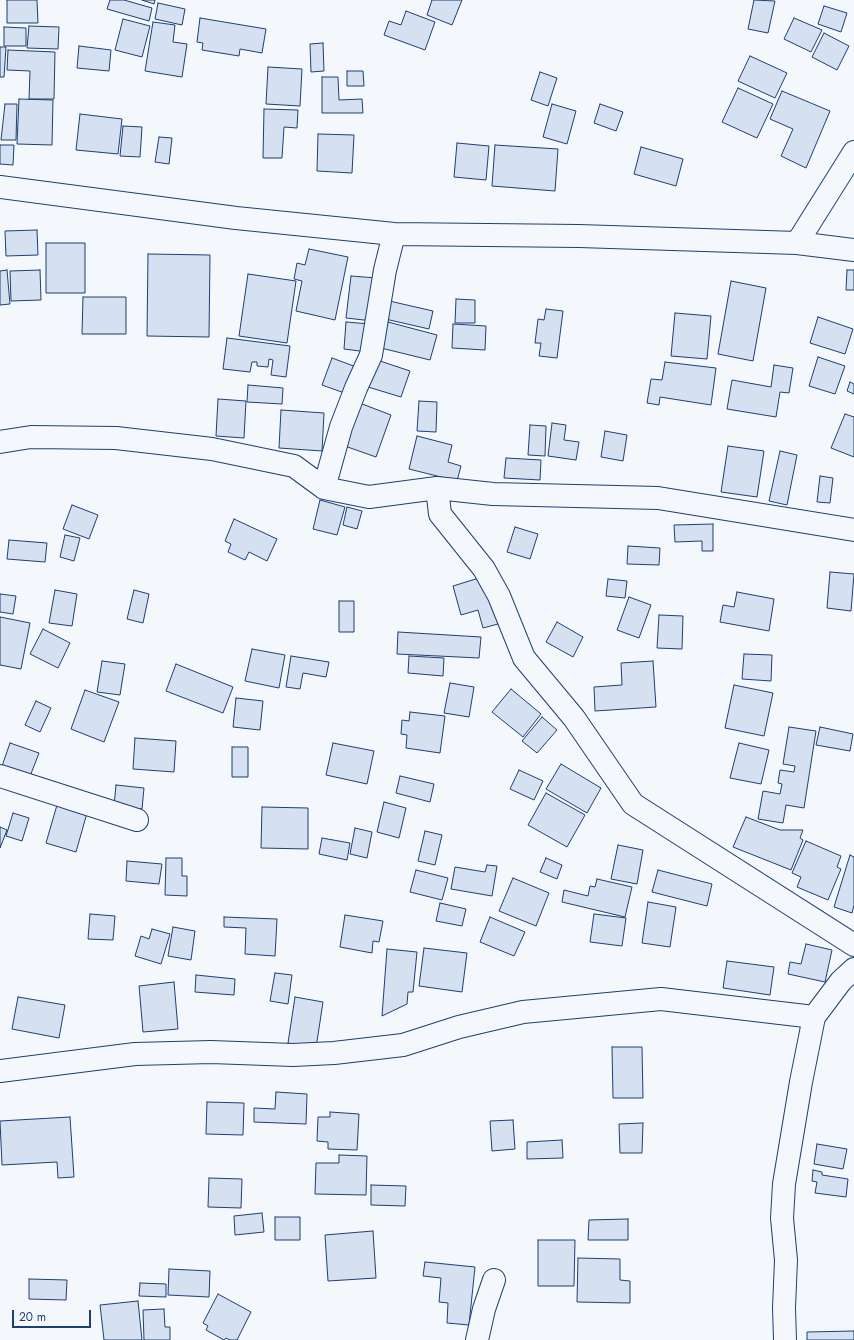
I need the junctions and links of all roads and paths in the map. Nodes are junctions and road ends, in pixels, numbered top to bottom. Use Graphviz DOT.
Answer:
graph roads {
  1 [pos="854,152"];
  2 [pos="0,188"];
  3 [pos="394,234"];
  4 [pos="797,243"];
  5 [pos="854,250"];
  6 [pos="0,442"];
  7 [pos="324,488"];
  8 [pos="437,488"];
  9 [pos="854,530"];
  10 [pos="0,776"];
  11 [pos="136,820"];
  12 [pos="854,945"];
  13 [pos="854,969"];
  14 [pos="814,1017"];
  15 [pos="0,1071"];
  16 [pos="494,1280"];
  17 [pos="477,1340"];
  18 [pos="785,1340"];
  1 -- 4 [label="street"];
  2 -- 3 [label="street"];
  3 -- 4 [label="street"];
  3 -- 7 [label="street"];
  4 -- 5 [label="street"];
  6 -- 7 [label="street"];
  7 -- 8 [label="street"];
  8 -- 9 [label="street"];
  8 -- 12 [label="street"];
  10 -- 11 [label="street"];
  13 -- 14 [label="street"];
  14 -- 15 [label="street"];
  14 -- 18 [label="street"];
  16 -- 17 [label="street"];
}
